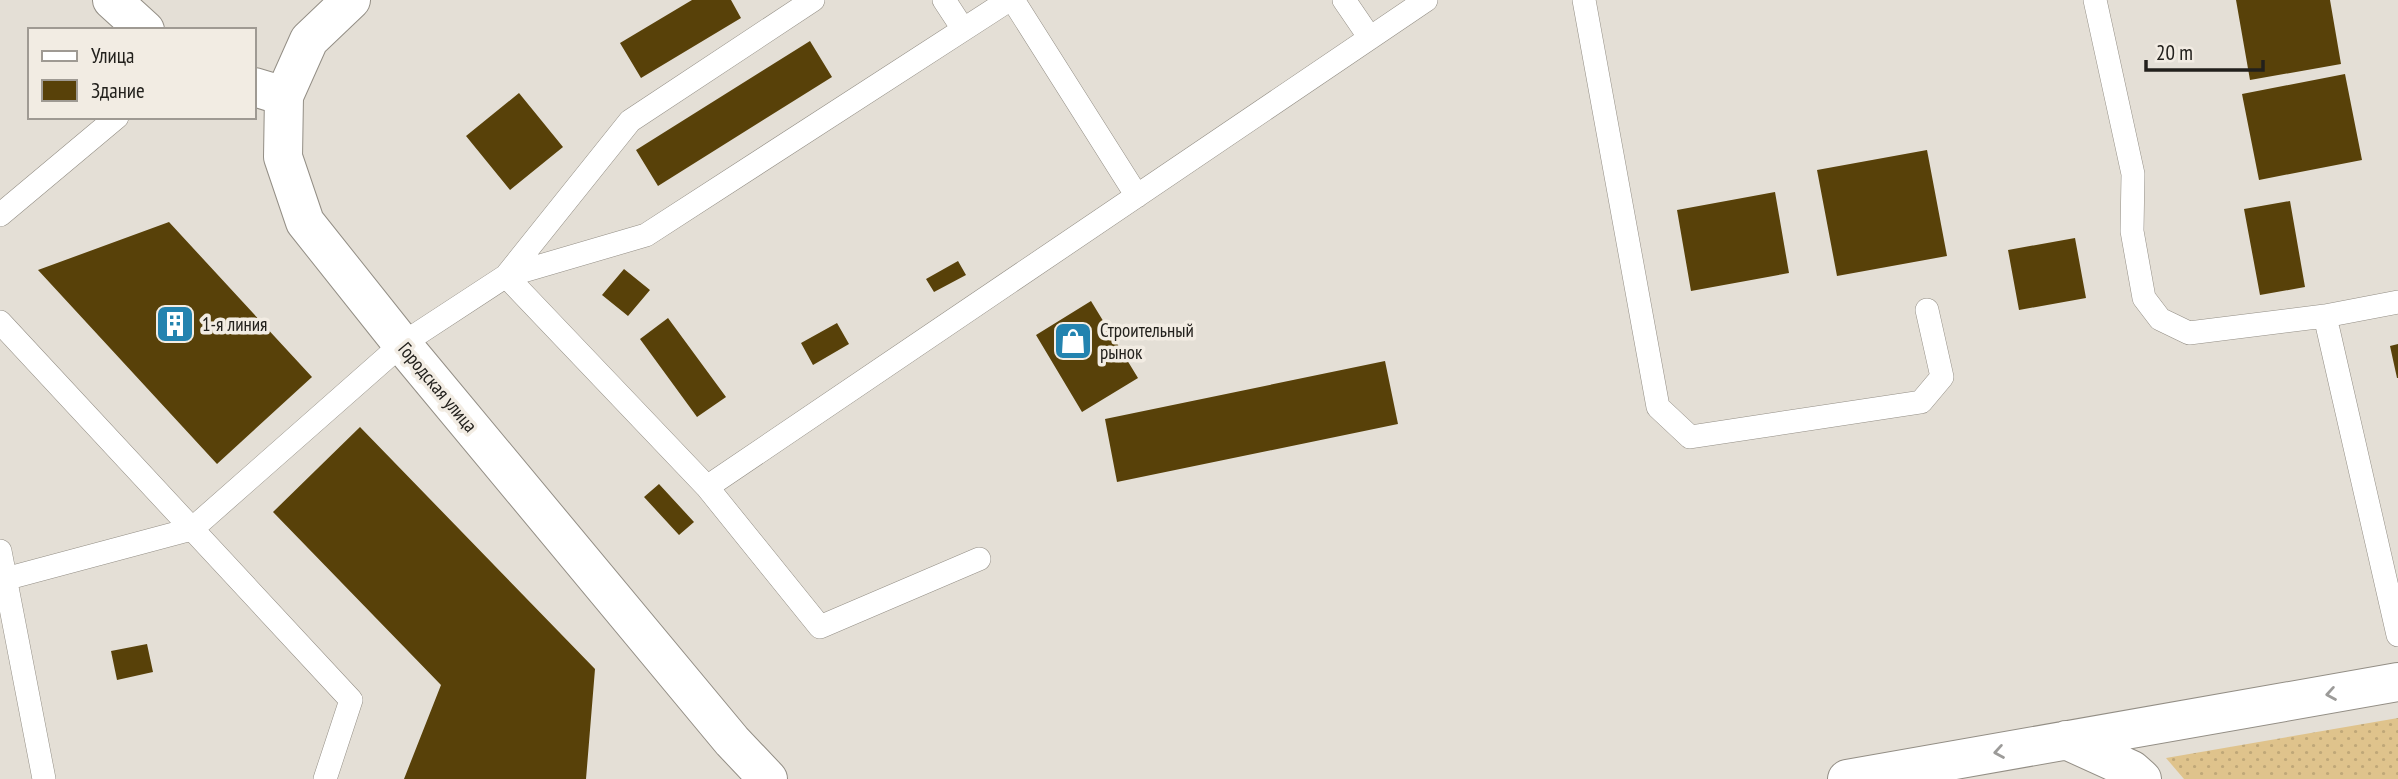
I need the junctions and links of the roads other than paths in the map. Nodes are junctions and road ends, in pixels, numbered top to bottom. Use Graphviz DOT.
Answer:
graph roads {
  1 [pos="112,0"];
  2 [pos="351,0"];
  3 [pos="813,0"];
  4 [pos="944,0"];
  5 [pos="1011,0"];
  6 [pos="1344,0"];
  7 [pos="1426,0"];
  8 [pos="1584,0"];
  9 [pos="2095,0"];
  10 [pos="143,28"];
  11 [pos="963,29"];
  12 [pos="1370,38"];
  13 [pos="269,91"];
  14 [pos="115,119"];
  15 [pos="1137,196"];
  16 [pos="0,215"];
  17 [pos="506,276"];
  18 [pos="2398,302"];
  19 [pos="1927,310"];
  20 [pos="2325,316"];
  21 [pos="0,322"];
  22 [pos="401,344"];
  23 [pos="707,487"];
  24 [pos="192,529"];
  25 [pos="0,551"];
  26 [pos="979,559"];
  27 [pos="5,579"];
  28 [pos="2398,635"];
  29 [pos="2398,682"];
  30 [pos="2066,740"];
  31 [pos="732,741"];
  32 [pos="44,779"];
  33 [pos="325,779"];
  34 [pos="750,779"];
  35 [pos="768,779"];
  36 [pos="1847,779"];
  37 [pos="2142,779"];
  1 -- 10 [label="street"];
  2 -- 13 [label="street, Городская улица"];
  3 -- 17 [label="lane"];
  4 -- 11 [label="lane"];
  5 -- 11 [label="lane"];
  5 -- 15 [label="lane"];
  6 -- 12 [label="lane"];
  7 -- 12 [label="lane"];
  8 -- 19 [label="lane"];
  9 -- 20 [label="lane"];
  11 -- 17 [label="lane"];
  12 -- 15 [label="lane"];
  13 -- 22 [label="street, Городская улица"];
  14 -- 16 [label="lane"];
  15 -- 23 [label="lane"];
  17 -- 22 [label="lane"];
  17 -- 23 [label="lane"];
  18 -- 20 [label="lane"];
  20 -- 28 [label="lane"];
  21 -- 24 [label="lane"];
  22 -- 24 [label="lane"];
  22 -- 31 [label="street, Городская улица"];
  23 -- 26 [label="lane"];
  24 -- 27 [label="lane"];
  24 -- 33 [label="lane"];
  25 -- 27 [label="lane"];
  27 -- 32 [label="lane"];
  29 -- 30 [label="street, one-way"];
  30 -- 36 [label="street, one-way"];
  30 -- 37 [label="street"];
  31 -- 34 [label="street"];
  31 -- 35 [label="street"];
}
